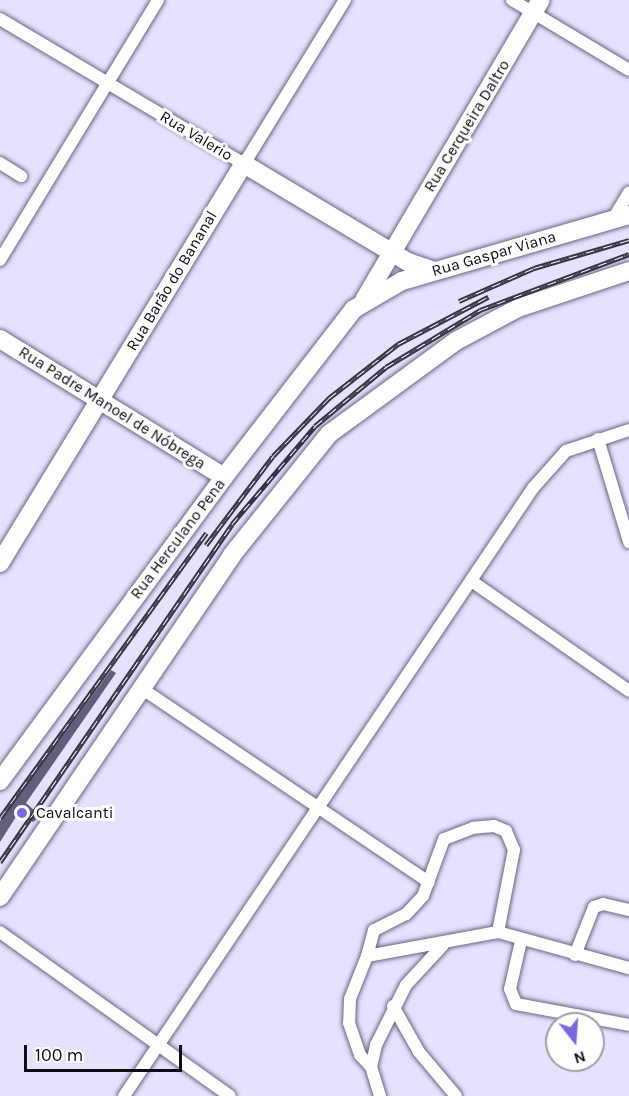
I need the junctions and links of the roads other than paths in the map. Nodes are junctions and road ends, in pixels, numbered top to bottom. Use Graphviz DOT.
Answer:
graph roads {
  1 [pos="158,0"];
  2 [pos="345,0"];
  3 [pos="512,0"];
  4 [pos="537,7"];
  5 [pos="0,19"];
  6 [pos="629,70"];
  7 [pos="108,83"];
  8 [pos="0,163"];
  9 [pos="244,164"];
  10 [pos="21,176"];
  11 [pos="629,192"];
  12 [pos="621,217"];
  13 [pos="392,252"];
  14 [pos="0,260"];
  15 [pos="434,271"];
  16 [pos="629,271"];
  17 [pos="363,302"];
  18 [pos="0,339"];
  19 [pos="99,401"];
  20 [pos="629,430"];
  21 [pos="598,439"];
  22 [pos="224,477"];
  23 [pos="629,542"];
  24 [pos="0,563"];
  25 [pos="473,582"];
  26 [pos="141,688"];
  27 [pos="629,690"];
  28 [pos="0,782"];
  29 [pos="315,806"];
  30 [pos="429,882"];
  31 [pos="0,897"];
  32 [pos="629,910"];
  33 [pos="0,932"];
  34 [pos="498,932"];
  35 [pos="521,941"];
  36 [pos="443,945"];
  37 [pos="575,955"];
  38 [pos="367,956"];
  39 [pos="629,968"];
  40 [pos="393,1006"];
  41 [pos="629,1025"];
  42 [pos="160,1044"];
  43 [pos="371,1067"];
  44 [pos="124,1096"];
  45 [pos="230,1096"];
  46 [pos="380,1096"];
  47 [pos="456,1096"];
  1 -- 7 [label="street"];
  2 -- 9 [label="street, Rua Barão do Bananal"];
  3 -- 4 [label="street"];
  4 -- 6 [label="street"];
  4 -- 13 [label="main road, Rua Cerqueira Daltro"];
  5 -- 7 [label="street, Rua Valerio"];
  7 -- 9 [label="street, Rua Valerio"];
  7 -- 14 [label="street"];
  8 -- 10 [label="street"];
  9 -- 13 [label="main road, Rua Valerio"];
  9 -- 19 [label="main road, Rua Barão do Bananal"];
  11 -- 12 [label="street"];
  12 -- 15 [label="main road, Rua Gaspar Viana"];
  13 -- 15 [label="main road"];
  13 -- 17 [label="main road, Rua Cerqueira Daltro"];
  15 -- 17 [label="main road, Rua Gaspar Viana"];
  16 -- 26 [label="main road"];
  17 -- 22 [label="main road, Rua Herculano Pena"];
  18 -- 19 [label="main road, Rua Padre Manoel de Nóbrega"];
  19 -- 22 [label="main road, Rua Padre Manoel de Nóbrega"];
  19 -- 24 [label="main road, Rua Barão do Bananal"];
  20 -- 21 [label="street"];
  21 -- 23 [label="street"];
  21 -- 25 [label="street"];
  22 -- 28 [label="main road, Rua Herculano Pena"];
  25 -- 27 [label="street"];
  25 -- 29 [label="street"];
  26 -- 29 [label="street"];
  26 -- 31 [label="main road"];
  29 -- 30 [label="street"];
  29 -- 42 [label="street"];
  30 -- 34 [label="street"];
  30 -- 38 [label="street"];
  32 -- 37 [label="street"];
  33 -- 42 [label="street"];
  34 -- 35 [label="street"];
  34 -- 36 [label="street"];
  35 -- 37 [label="street"];
  35 -- 41 [label="street"];
  36 -- 38 [label="street"];
  36 -- 40 [label="street"];
  37 -- 39 [label="street"];
  38 -- 43 [label="street"];
  40 -- 43 [label="street"];
  40 -- 47 [label="street"];
  42 -- 44 [label="street"];
  42 -- 45 [label="street"];
  43 -- 46 [label="street"];
}
